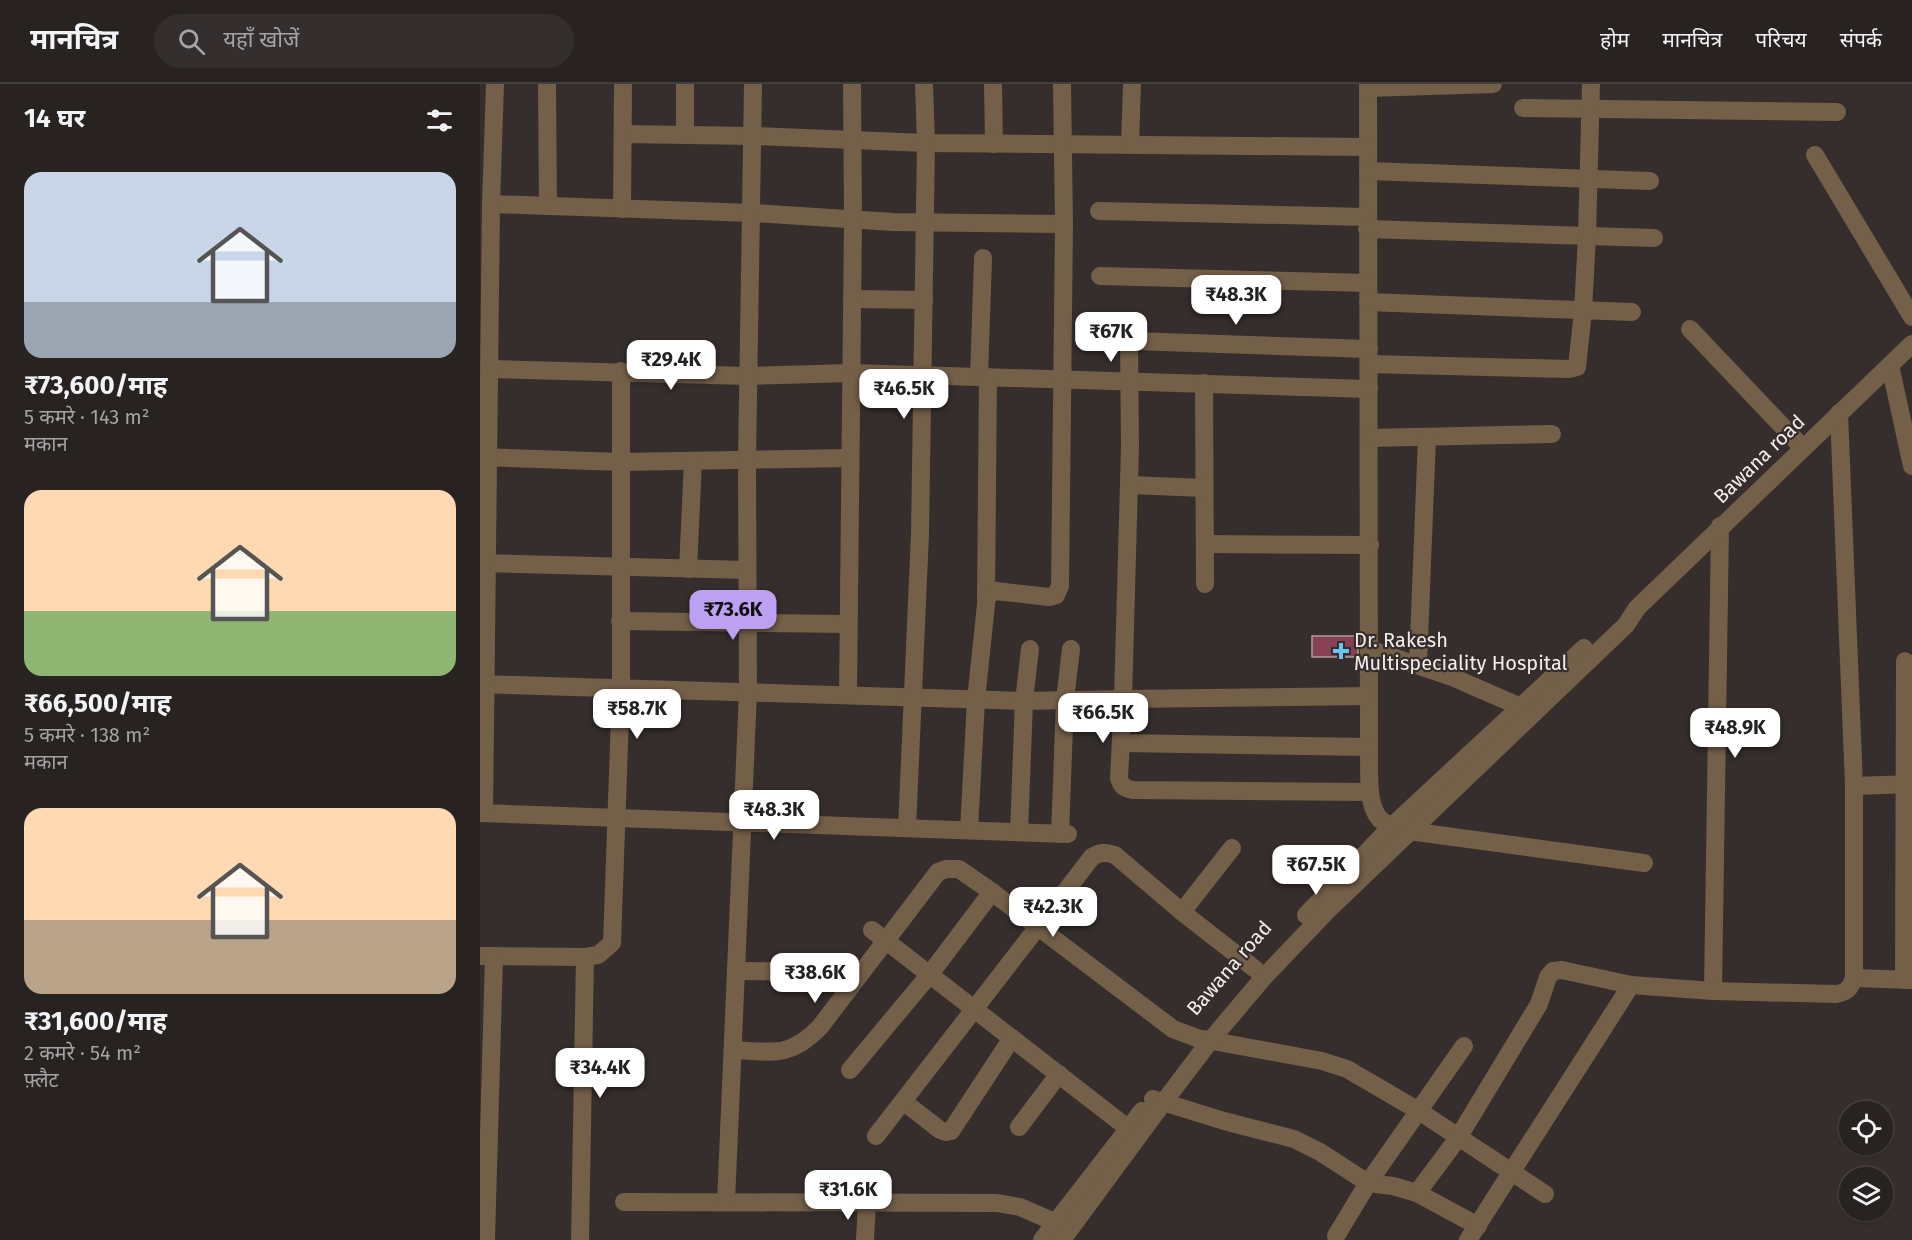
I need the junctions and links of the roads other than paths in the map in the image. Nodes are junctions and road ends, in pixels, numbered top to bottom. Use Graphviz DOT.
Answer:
graph roads {
  1 [pos="495,84"];
  2 [pos="547,84"];
  3 [pos="623,84"];
  4 [pos="685,84"];
  5 [pos="753,84"];
  6 [pos="852,84"];
  7 [pos="924,84"];
  8 [pos="993,84"];
  9 [pos="1062,84"];
  10 [pos="1132,84"];
  11 [pos="1493,84"];
  12 [pos="1590,84"];
  13 [pos="1368,86"];
  14 [pos="1523,108"];
  15 [pos="1590,108"];
  16 [pos="1837,112"];
  17 [pos="487,113"];
  18 [pos="623,134"];
  19 [pos="685,135"];
  20 [pos="753,136"];
  21 [pos="853,140"];
  22 [pos="926,143"];
  23 [pos="994,144"];
  24 [pos="1063,145"];
  25 [pos="1130,145"];
  26 [pos="1368,147"];
  27 [pos="1815,155"];
  28 [pos="1368,171"];
  29 [pos="1588,179"];
  30 [pos="1650,182"];
  31 [pos="548,206"];
  32 [pos="622,209"];
  33 [pos="1099,211"];
  34 [pos="753,213"];
  35 [pos="488,215"];
  36 [pos="853,219"];
  37 [pos="925,222"];
  38 [pos="1367,223"];
  39 [pos="1064,224"];
  40 [pos="1587,236"];
  41 [pos="1654,238"];
  42 [pos="983,258"];
  43 [pos="1101,276"];
  44 [pos="1368,293"];
  45 [pos="853,299"];
  46 [pos="924,300"];
  47 [pos="1583,311"];
  48 [pos="1632,312"];
  49 [pos="1912,317"];
  50 [pos="1690,329"];
  51 [pos="1104,340"];
  52 [pos="1130,340"];
  53 [pos="1912,344"];
  54 [pos="1369,357"];
  55 [pos="1890,365"];
  56 [pos="490,369"];
  57 [pos="621,371"];
  58 [pos="852,374"];
  59 [pos="923,375"];
  60 [pos="748,376"];
  61 [pos="984,377"];
  62 [pos="1062,379"];
  63 [pos="1130,381"];
  64 [pos="1204,383"];
  65 [pos="1369,389"];
  66 [pos="1839,413"];
  67 [pos="1552,434"];
  68 [pos="1427,436"];
  69 [pos="1370,438"];
  70 [pos="1803,448"];
  71 [pos="484,457"];
  72 [pos="850,458"];
  73 [pos="747,460"];
  74 [pos="693,461"];
  75 [pos="620,462"];
  76 [pos="1912,466"];
  77 [pos="1129,485"];
  78 [pos="1204,488"];
  79 [pos="1720,526"];
  80 [pos="1205,544"];
  81 [pos="1370,545"];
  82 [pos="484,563"];
  83 [pos="619,567"];
  84 [pos="688,569"];
  85 [pos="747,570"];
  86 [pos="1205,585"];
  87 [pos="986,600"];
  88 [pos="1637,608"];
  89 [pos="620,621"];
  90 [pos="748,624"];
  91 [pos="847,624"];
  92 [pos="1030,649"];
  93 [pos="1071,649"];
  94 [pos="1369,649"];
  95 [pos="1905,661"];
  96 [pos="1418,665"];
  97 [pos="483,685"];
  98 [pos="621,688"];
  99 [pos="748,692"];
  100 [pos="848,695"];
  101 [pos="1369,696"];
  102 [pos="914,697"];
  103 [pos="976,699"];
  104 [pos="1123,699"];
  105 [pos="1065,700"];
  106 [pos="1024,701"];
  107 [pos="1521,707"];
  108 [pos="1121,743"];
  109 [pos="1369,747"];
  110 [pos="1907,784"];
  111 [pos="1854,786"];
  112 [pos="1370,792"];
  113 [pos="482,813"];
  114 [pos="616,818"];
  115 [pos="744,822"];
  116 [pos="907,828"];
  117 [pos="1400,829"];
  118 [pos="969,830"];
  119 [pos="1019,832"];
  120 [pos="1232,848"];
  121 [pos="1366,863"];
  122 [pos="1644,863"];
  123 [pos="992,892"];
  124 [pos="1182,912"];
  125 [pos="1038,927"];
  126 [pos="879,935"];
  127 [pos="487,956"];
  128 [pos="585,957"];
  129 [pos="1255,969"];
  130 [pos="737,971"];
  131 [pos="861,972"];
  132 [pos="930,974"];
  133 [pos="1854,978"];
  134 [pos="1908,980"];
  135 [pos="1630,985"];
  136 [pos="1713,991"];
  137 [pos="976,1010"];
  138 [pos="1012,1038"];
  139 [pos="1204,1040"];
  140 [pos="1464,1046"];
  141 [pos="733,1050"];
  142 [pos="850,1070"];
  143 [pos="1059,1074"];
  144 [pos="1157,1101"];
  145 [pos="904,1102"];
  146 [pos="1419,1111"];
  147 [pos="1019,1127"];
  148 [pos="1129,1129"];
  149 [pos="876,1136"];
  150 [pos="1458,1138"];
  151 [pos="1513,1172"];
  152 [pos="1368,1183"];
  153 [pos="1417,1193"];
  154 [pos="1545,1194"];
  155 [pos="624,1202"];
  156 [pos="726,1203"];
  157 [pos="867,1203"];
  158 [pos="1063,1231"];
  159 [pos="1473,1233"];
  160 [pos="1336,1236"];
  161 [pos="486,1240"];
  162 [pos="580,1240"];
  163 [pos="865,1240"];
  164 [pos="1042,1240"];
  1 -- 17 [label="street"];
  2 -- 31 [label="street"];
  3 -- 18 [label="street"];
  4 -- 19 [label="street"];
  5 -- 20 [label="street"];
  6 -- 21 [label="street"];
  7 -- 22 [label="street"];
  8 -- 23 [label="street"];
  9 -- 24 [label="street"];
  10 -- 25 [label="street"];
  11 -- 13 [label="street"];
  12 -- 15 [label="street"];
  13 -- 26 [label="street"];
  14 -- 15 [label="street"];
  15 -- 16 [label="street"];
  15 -- 29 [label="street"];
  17 -- 35 [label="street"];
  18 -- 19 [label="street"];
  18 -- 32 [label="street"];
  19 -- 20 [label="street"];
  20 -- 21 [label="street"];
  20 -- 34 [label="street"];
  21 -- 22 [label="street"];
  21 -- 36 [label="street"];
  22 -- 23 [label="street"];
  22 -- 37 [label="street"];
  23 -- 24 [label="street"];
  24 -- 25 [label="street"];
  24 -- 39 [label="street"];
  25 -- 26 [label="street"];
  26 -- 28 [label="street"];
  27 -- 49 [label="street"];
  28 -- 29 [label="street"];
  28 -- 38 [label="street"];
  29 -- 30 [label="street"];
  29 -- 40 [label="street"];
  31 -- 32 [label="street"];
  31 -- 35 [label="street"];
  32 -- 34 [label="street"];
  33 -- 38 [label="street"];
  34 -- 36 [label="street"];
  34 -- 60 [label="street"];
  35 -- 56 [label="street"];
  36 -- 37 [label="street"];
  36 -- 45 [label="street"];
  37 -- 39 [label="street"];
  37 -- 46 [label="street"];
  38 -- 40 [label="street"];
  38 -- 44 [label="street"];
  39 -- 62 [label="street"];
  40 -- 41 [label="street"];
  40 -- 47 [label="street"];
  42 -- 61 [label="street"];
  43 -- 44 [label="street"];
  44 -- 47 [label="street"];
  44 -- 54 [label="street"];
  45 -- 46 [label="street"];
  45 -- 58 [label="street"];
  46 -- 59 [label="street"];
  47 -- 48 [label="street"];
  47 -- 54 [label="street"];
  50 -- 70 [label="street"];
  51 -- 52 [label="street"];
  52 -- 54 [label="street"];
  52 -- 63 [label="street"];
  53 -- 55 [label="street, Bawana road"];
  54 -- 65 [label="street"];
  55 -- 66 [label="street, Bawana road"];
  55 -- 76 [label="street"];
  56 -- 57 [label="street"];
  56 -- 71 [label="street"];
  57 -- 60 [label="street"];
  57 -- 75 [label="street"];
  58 -- 59 [label="street"];
  58 -- 60 [label="street"];
  58 -- 72 [label="street"];
  59 -- 61 [label="street"];
  59 -- 102 [label="street"];
  60 -- 73 [label="street"];
  61 -- 62 [label="street"];
  61 -- 87 [label="street"];
  62 -- 63 [label="street"];
  62 -- 87 [label="street"];
  63 -- 64 [label="street"];
  63 -- 77 [label="street"];
  64 -- 65 [label="street"];
  64 -- 78 [label="street"];
  65 -- 69 [label="street"];
  66 -- 70 [label="street, Bawana road"];
  66 -- 111 [label="street"];
  67 -- 68 [label="street"];
  68 -- 69 [label="street"];
  68 -- 96 [label="street"];
  69 -- 81 [label="street"];
  70 -- 79 [label="street, Bawana road"];
  71 -- 75 [label="street"];
  71 -- 82 [label="street"];
  72 -- 73 [label="street"];
  72 -- 91 [label="street"];
  73 -- 74 [label="street"];
  73 -- 85 [label="street"];
  74 -- 75 [label="street"];
  74 -- 84 [label="street"];
  75 -- 83 [label="street"];
  77 -- 78 [label="street"];
  77 -- 104 [label="street"];
  78 -- 80 [label="street"];
  79 -- 88 [label="street, Bawana road"];
  79 -- 136 [label="street"];
  80 -- 81 [label="street"];
  80 -- 86 [label="street"];
  81 -- 94 [label="street"];
  82 -- 83 [label="street"];
  82 -- 97 [label="street"];
  83 -- 84 [label="street"];
  83 -- 89 [label="street"];
  84 -- 85 [label="street"];
  85 -- 90 [label="street"];
  87 -- 103 [label="street"];
  88 -- 107 [label="street, Bawana road"];
  88 -- 117 [label="street, Bawana road"];
  89 -- 90 [label="street"];
  89 -- 98 [label="street"];
  90 -- 91 [label="street"];
  90 -- 99 [label="street"];
  91 -- 100 [label="street"];
  92 -- 106 [label="street"];
  93 -- 105 [label="street"];
  94 -- 96 [label="street"];
  94 -- 101 [label="street"];
  95 -- 110 [label="street"];
  96 -- 107 [label="street"];
  97 -- 98 [label="street"];
  97 -- 113 [label="street"];
  98 -- 99 [label="street"];
  98 -- 114 [label="street"];
  99 -- 100 [label="street"];
  99 -- 115 [label="street"];
  100 -- 102 [label="street"];
  101 -- 104 [label="street"];
  101 -- 109 [label="street"];
  102 -- 103 [label="street"];
  102 -- 116 [label="street"];
  103 -- 106 [label="street"];
  103 -- 118 [label="street"];
  104 -- 105 [label="street"];
  104 -- 108 [label="street"];
  105 -- 106 [label="street"];
  105 -- 119 [label="street"];
  106 -- 119 [label="street"];
  107 -- 117 [label="street, Bawana road"];
  108 -- 109 [label="street"];
  108 -- 112 [label="street"];
  109 -- 112 [label="street"];
  110 -- 111 [label="street"];
  110 -- 134 [label="street"];
  111 -- 133 [label="street"];
  112 -- 117 [label="street"];
  113 -- 114 [label="street"];
  114 -- 115 [label="street"];
  114 -- 128 [label="street"];
  115 -- 116 [label="street"];
  115 -- 130 [label="street"];
  116 -- 118 [label="street"];
  117 -- 121 [label="street, Bawana road"];
  117 -- 122 [label="street"];
  118 -- 119 [label="street"];
  120 -- 124 [label="street"];
  121 -- 129 [label="street, Bawana road"];
  121 -- 139 [label="street, Bawana road"];
  123 -- 125 [label="street"];
  123 -- 126 [label="street"];
  123 -- 132 [label="street"];
  124 -- 125 [label="street"];
  124 -- 129 [label="street"];
  125 -- 137 [label="street"];
  125 -- 139 [label="street"];
  126 -- 131 [label="street"];
  126 -- 132 [label="street"];
  127 -- 128 [label="street"];
  127 -- 161 [label="street"];
  128 -- 162 [label="street"];
  129 -- 139 [label="street, Bawana road"];
  130 -- 131 [label="street"];
  130 -- 141 [label="street"];
  131 -- 141 [label="street"];
  132 -- 137 [label="street"];
  132 -- 142 [label="street"];
  133 -- 134 [label="street"];
  133 -- 136 [label="street"];
  135 -- 136 [label="street"];
  135 -- 150 [label="street"];
  135 -- 151 [label="street"];
  137 -- 138 [label="street"];
  137 -- 145 [label="street"];
  138 -- 143 [label="street"];
  138 -- 145 [label="street"];
  139 -- 144 [label="street, Bawana road"];
  139 -- 146 [label="street"];
  140 -- 146 [label="street"];
  141 -- 156 [label="street"];
  143 -- 147 [label="street"];
  143 -- 148 [label="street"];
  144 -- 148 [label="street, Bawana road"];
  144 -- 152 [label="street"];
  144 -- 158 [label="street, Bawana road"];
  145 -- 149 [label="street"];
  146 -- 150 [label="street"];
  146 -- 152 [label="street"];
  148 -- 158 [label="street, Bawana road"];
  150 -- 151 [label="street"];
  150 -- 153 [label="street"];
  151 -- 154 [label="street"];
  151 -- 159 [label="street"];
  152 -- 153 [label="street"];
  152 -- 160 [label="street"];
  153 -- 159 [label="street"];
  155 -- 156 [label="street"];
  156 -- 157 [label="street"];
  157 -- 158 [label="street"];
  157 -- 163 [label="street"];
  158 -- 164 [label="street, Bawana road"];
}
